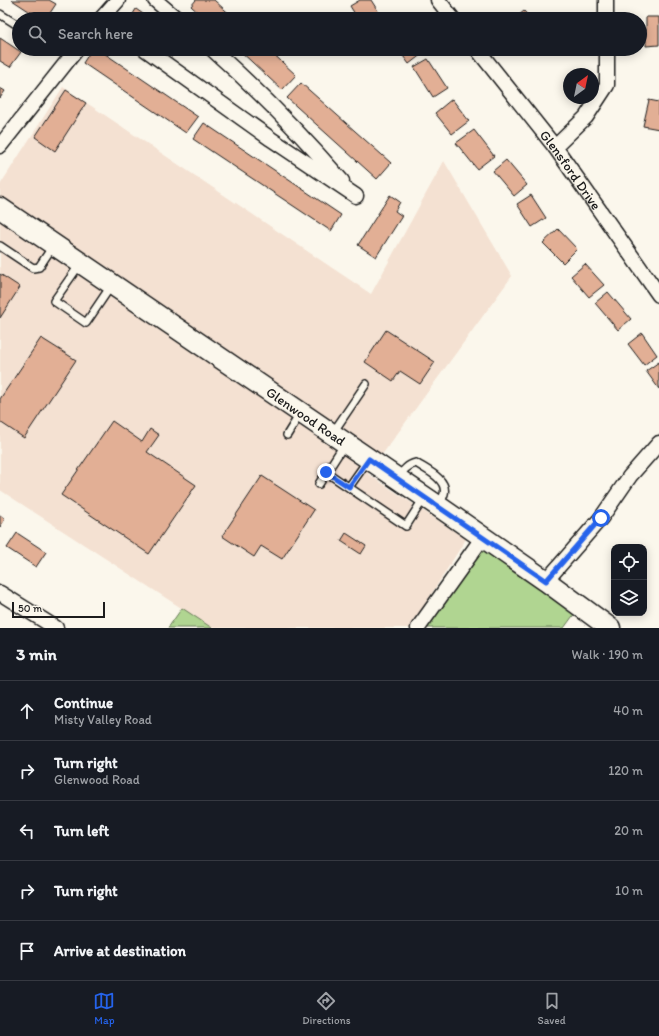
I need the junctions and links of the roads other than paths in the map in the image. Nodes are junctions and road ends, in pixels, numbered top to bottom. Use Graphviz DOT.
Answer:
graph roads {
  1 [pos="118,0"];
  2 [pos="155,0"];
  3 [pos="438,0"];
  4 [pos="606,0"];
  5 [pos="108,12"];
  6 [pos="169,12"];
  7 [pos="447,12"];
  8 [pos="606,12"];
  9 [pos="0,14"];
  10 [pos="12,22"];
  11 [pos="71,56"];
  12 [pos="155,56"];
  13 [pos="220,56"];
  14 [pos="483,56"];
  15 [pos="606,56"];
  16 [pos="0,146"];
  17 [pos="555,147"];
  18 [pos="0,208"];
  19 [pos="54,244"];
  20 [pos="0,246"];
  21 [pos="81,263"];
  22 [pos="112,284"];
  23 [pos="659,295"];
  24 [pos="366,384"];
  25 [pos="301,413"];
  26 [pos="287,434"];
  27 [pos="339,438"];
  28 [pos="659,443"];
  29 [pos="369,459"];
  30 [pos="326,472"];
  31 [pos="319,484"];
  32 [pos="349,487"];
  33 [pos="432,501"];
  34 [pos="483,537"];
  35 [pos="546,581"];
  36 [pos="0,593"];
  37 [pos="56,628"];
  38 [pos="418,628"];
  39 [pos="610,628"];
  1 -- 5 [label="street"];
  2 -- 6 [label="street"];
  3 -- 7 [label="street"];
  4 -- 8 [label="street"];
  9 -- 10 [label="lane"];
  11 -- 16 [label="street"];
  12 -- 13 [label="street"];
  14 -- 17 [label="street, Glensford Drive"];
  15 -- 17 [label="street"];
  17 -- 23 [label="street, Glensford Drive"];
  18 -- 19 [label="main road, Glenwood Road"];
  19 -- 20 [label="lane"];
  19 -- 21 [label="main road, Glenwood Road"];
  21 -- 22 [label="main road, Glenwood Road"];
  21 -- 22 [label="lane"];
  22 -- 25 [label="main road, Glenwood Road"];
  24 -- 27 [label="lane"];
  25 -- 26 [label="lane"];
  25 -- 27 [label="main road, Glenwood Road"];
  27 -- 29 [label="main road, Glenwood Road"];
  27 -- 30 [label="lane"];
  28 -- 35 [label="street"];
  29 -- 32 [label="lane"];
  29 -- 33 [label="main road, Glenwood Road"];
  30 -- 31 [label="lane"];
  30 -- 32 [label="lane"];
  32 -- 33 [label="lane"];
  33 -- 34 [label="main road, Glenwood Road"];
  34 -- 35 [label="main road, Glenwood Road"];
  34 -- 38 [label="street"];
  35 -- 39 [label="main road, Glenwood Road"];
  36 -- 37 [label="street"];
}
